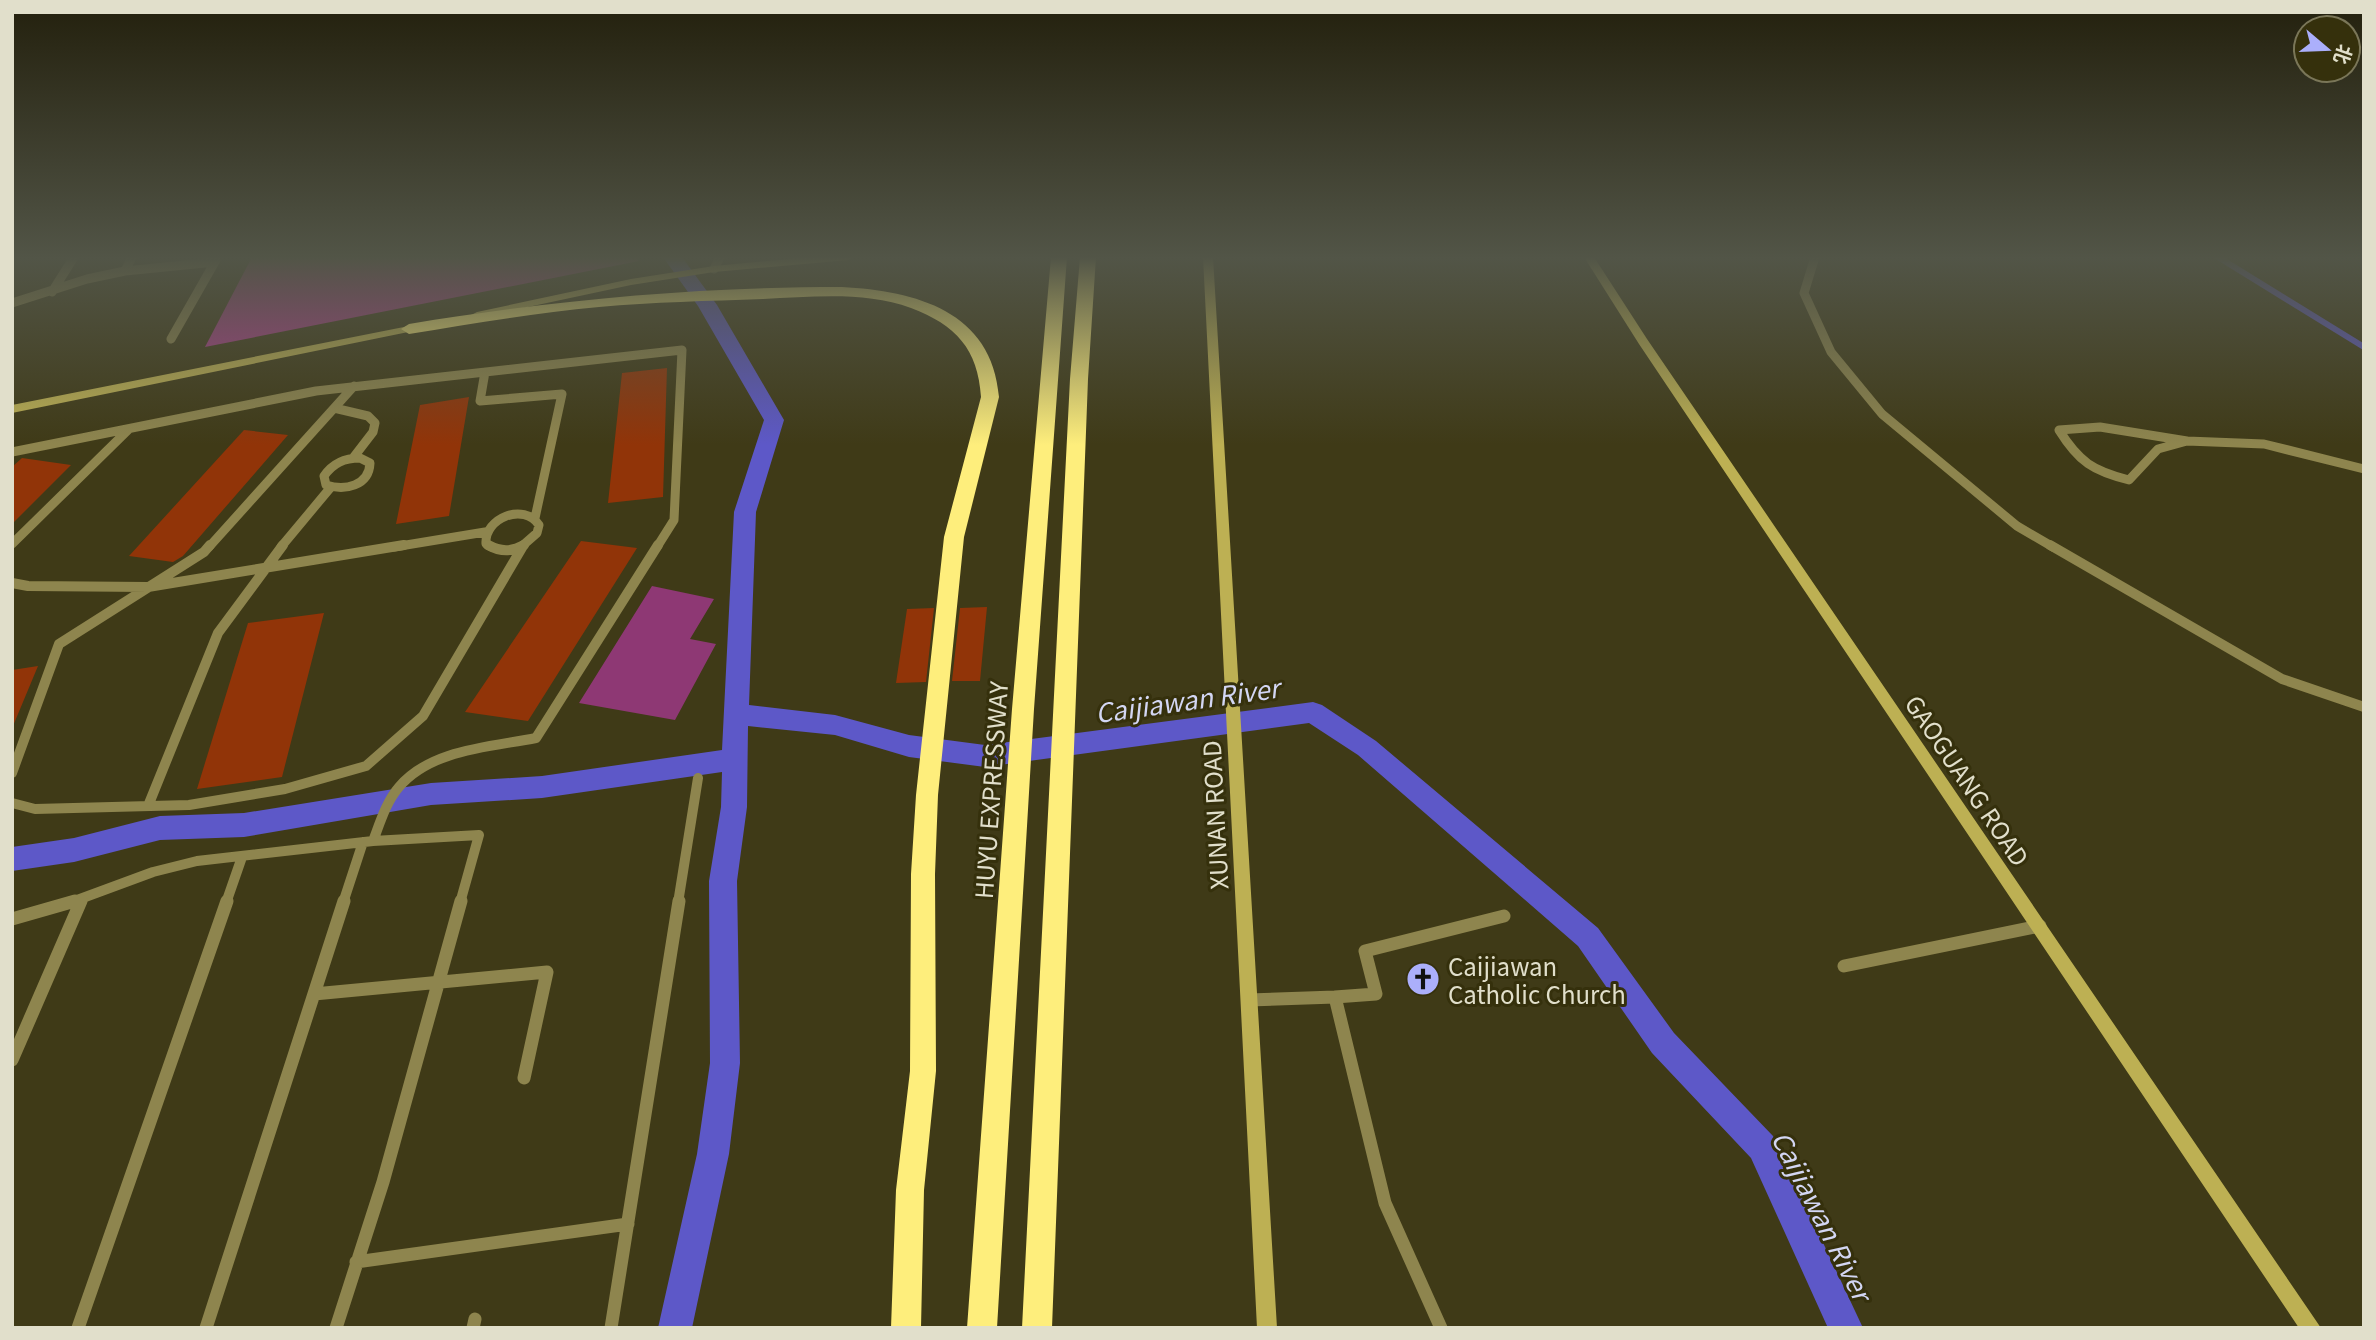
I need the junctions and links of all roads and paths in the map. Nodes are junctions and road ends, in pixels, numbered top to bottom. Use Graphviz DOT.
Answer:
graph roads {
  1 [pos="182,320"];
  2 [pos="454,320"];
  3 [pos="473,320"];
  4 [pos="948,320"];
  5 [pos="1054,320"];
  6 [pos="1083,320"];
  7 [pos="1211,320"];
  8 [pos="1629,320"];
  9 [pos="1816,320"];
  10 [pos="409,329"];
  11 [pos="171,339"];
  12 [pos="485,372"];
  13 [pos="354,386"];
  14 [pos="334,408"];
  15 [pos="12,409"];
  16 [pos="128,430"];
  17 [pos="2188,441"];
  18 [pos="12,452"];
  19 [pos="354,458"];
  20 [pos="2364,469"];
  21 [pos="331,487"];
  22 [pos="535,518"];
  23 [pos="485,532"];
  24 [pos="12,544"];
  25 [pos="523,546"];
  26 [pos="262,569"];
  27 [pos="12,583"];
  28 [pos="148,587"];
  29 [pos="2364,706"];
  30 [pos="12,773"];
  31 [pos="698,778"];
  32 [pos="1017,802"];
  33 [pos="12,803"];
  34 [pos="148,806"];
  35 [pos="368,842"];
  36 [pos="242,857"];
  37 [pos="82,900"];
  38 [pos="1504,916"];
  39 [pos="12,919"];
  40 [pos="2040,926"];
  41 [pos="1844,966"];
  42 [pos="438,982"];
  43 [pos="314,994"];
  44 [pos="1335,997"];
  45 [pos="1249,1000"];
  46 [pos="12,1060"];
  47 [pos="524,1078"];
  48 [pos="628,1224"];
  49 [pos="356,1262"];
  50 [pos="78,1328"];
  51 [pos="206,1328"];
  52 [pos="336,1328"];
  53 [pos="611,1328"];
  54 [pos="906,1328"];
  55 [pos="973,1328"];
  56 [pos="982,1328"];
  57 [pos="1037,1328"];
  58 [pos="1267,1328"];
  59 [pos="1441,1328"];
  60 [pos="2311,1328"];
  1 -- 11 [label="lane"];
  2 -- 10 [label="street"];
  3 -- 10 [label="highway"];
  4 -- 54 [label="highway"];
  5 -- 32 [label="highway, HUYU EXPRESSWAY"];
  6 -- 57 [label="highway"];
  7 -- 45 [label="street, XUNAN ROAD"];
  8 -- 40 [label="street, GAOGUANG ROAD"];
  9 -- 29 [label="lane"];
  10 -- 15 [label="street"];
  12 -- 13 [label="lane"];
  12 -- 22 [label="lane"];
  12 -- 35 [label="lane"];
  13 -- 14 [label="lane"];
  13 -- 16 [label="lane"];
  14 -- 19 [label="lane"];
  14 -- 28 [label="lane"];
  16 -- 18 [label="lane"];
  16 -- 24 [label="lane"];
  17 -- 17 [label="lane"];
  17 -- 20 [label="lane"];
  19 -- 21 [label="lane"];
  19 -- 21 [label="lane"];
  21 -- 26 [label="lane"];
  22 -- 23 [label="lane"];
  22 -- 25 [label="lane"];
  23 -- 25 [label="lane"];
  23 -- 26 [label="lane"];
  25 -- 34 [label="lane"];
  26 -- 28 [label="lane"];
  26 -- 34 [label="lane"];
  27 -- 28 [label="lane"];
  28 -- 30 [label="lane"];
  31 -- 48 [label="lane"];
  32 -- 55 [label="highway"];
  32 -- 56 [label="highway, HUYU EXPRESSWAY"];
  33 -- 34 [label="lane"];
  35 -- 36 [label="lane"];
  35 -- 42 [label="lane"];
  35 -- 43 [label="lane"];
  36 -- 37 [label="lane"];
  36 -- 50 [label="lane"];
  37 -- 39 [label="lane"];
  37 -- 46 [label="lane"];
  38 -- 44 [label="lane"];
  40 -- 41 [label="lane"];
  40 -- 60 [label="street, GAOGUANG ROAD"];
  42 -- 43 [label="lane"];
  42 -- 47 [label="lane"];
  42 -- 49 [label="lane"];
  43 -- 51 [label="lane"];
  44 -- 45 [label="lane"];
  44 -- 59 [label="lane"];
  45 -- 58 [label="street, XUNAN ROAD"];
  48 -- 49 [label="lane"];
  48 -- 53 [label="lane"];
  49 -- 52 [label="lane"];
}
